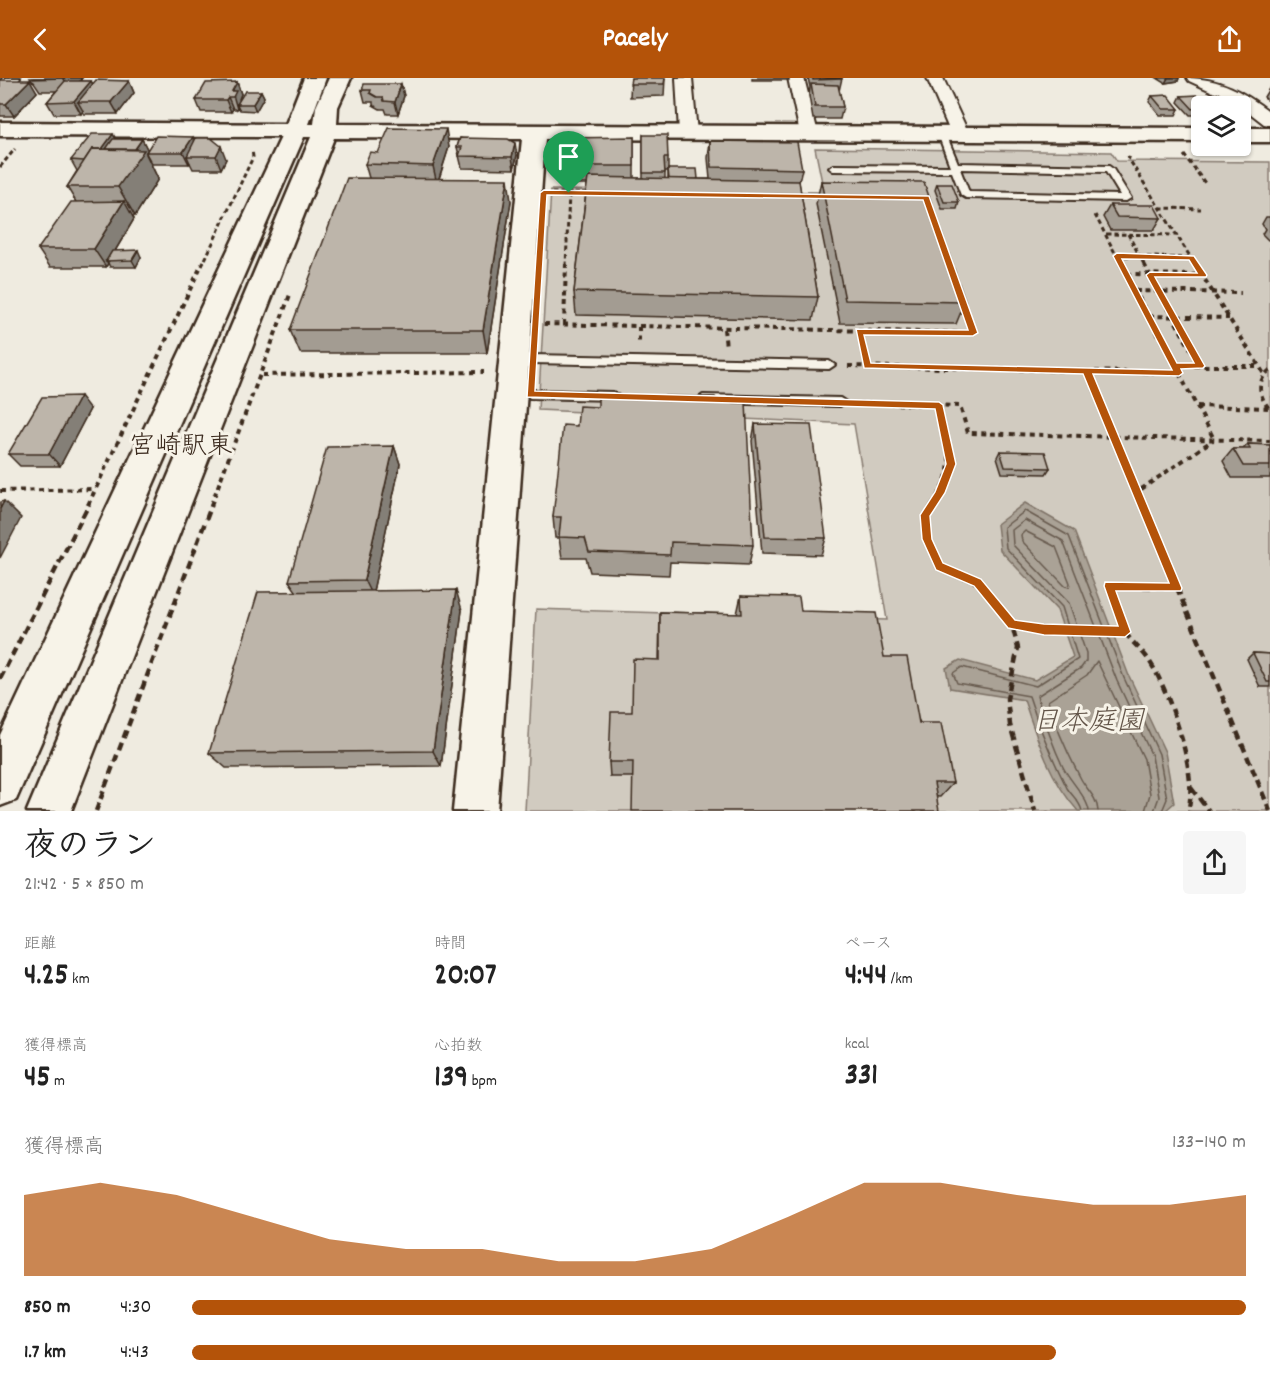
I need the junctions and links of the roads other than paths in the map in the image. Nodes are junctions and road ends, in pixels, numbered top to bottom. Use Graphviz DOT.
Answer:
graph roads {
  1 [pos="12,78"];
  2 [pos="315,78"];
  3 [pos="340,78"];
  4 [pos="684,78"];
  5 [pos="796,78"];
  6 [pos="935,78"];
  7 [pos="1195,78"];
  8 [pos="0,90"];
  9 [pos="1270,120"];
  10 [pos="310,131"];
  11 [pos="534,132"];
  12 [pos="688,133"];
  13 [pos="809,133"];
  14 [pos="951,134"];
  15 [pos="1270,135"];
  16 [pos="8,138"];
  17 [pos="1251,139"];
  18 [pos="1191,142"];
  19 [pos="956,167"];
  20 [pos="833,168"];
  21 [pos="532,359"];
  22 [pos="829,365"];
  23 [pos="530,394"];
  24 [pos="626,397"];
  25 [pos="685,398"];
  26 [pos="840,402"];
  27 [pos="0,784"];
  28 [pos="49,811"];
  29 [pos="475,811"];
  1 -- 8 [label="street"];
  2 -- 10 [label="street"];
  3 -- 10 [label="street"];
  4 -- 12 [label="street"];
  5 -- 13 [label="street"];
  6 -- 14 [label="street"];
  7 -- 9 [label="street"];
  10 -- 11 [label="street"];
  10 -- 16 [label="street"];
  10 -- 27 [label="street"];
  10 -- 28 [label="street"];
  11 -- 12 [label="street"];
  11 -- 29 [label="street"];
  12 -- 13 [label="street"];
  13 -- 14 [label="street"];
  14 -- 18 [label="street"];
  14 -- 19 [label="lane"];
  15 -- 17 [label="street"];
  19 -- 19 [label="lane"];
  19 -- 20 [label="lane"];
  21 -- 22 [label="lane"];
  23 -- 24 [label="lane"];
  25 -- 26 [label="lane"];
}
